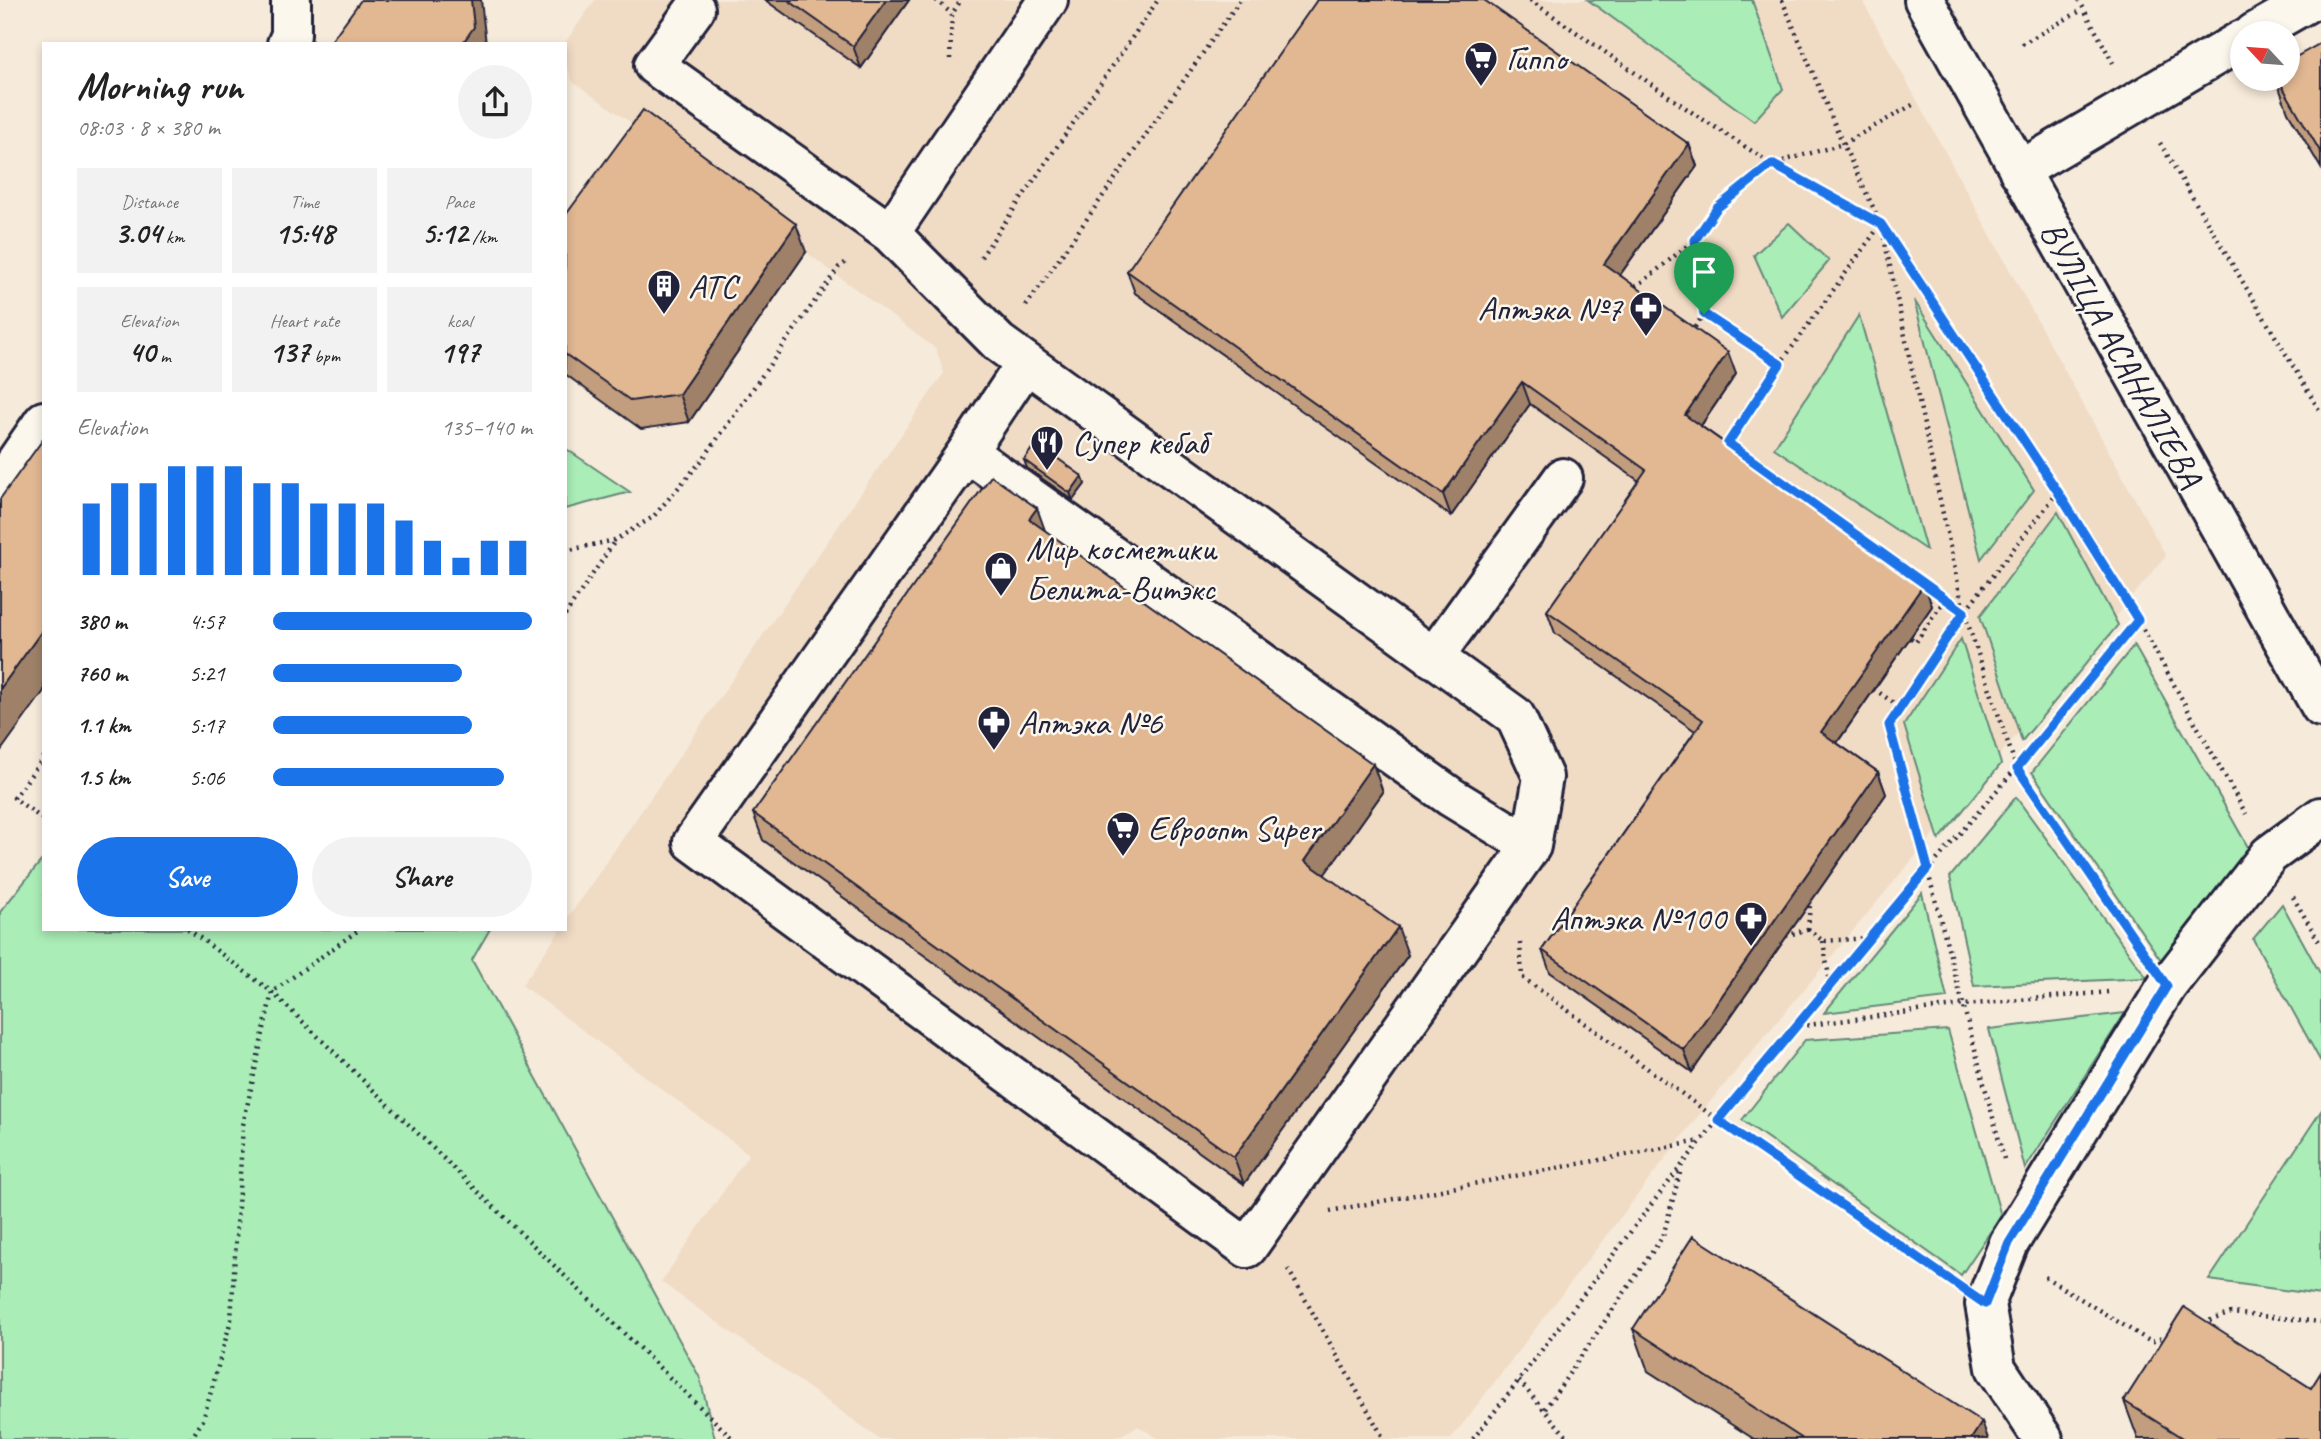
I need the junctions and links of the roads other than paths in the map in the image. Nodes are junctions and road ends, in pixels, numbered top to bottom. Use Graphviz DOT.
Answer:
graph roads {
  1 [pos="291,0"];
  2 [pos="1048,0"];
  3 [pos="1924,0"];
  4 [pos="2312,0"];
  5 [pos="695,9"];
  6 [pos="2275,21"];
  7 [pos="288,42"];
  8 [pos="2230,47"];
  9 [pos="2020,171"];
  10 [pos="890,233"];
  11 [pos="1013,353"];
  12 [pos="42,424"];
  13 [pos="967,452"];
  14 [pos="1563,478"];
  15 [pos="0,485"];
  16 [pos="1433,658"];
  17 [pos="2321,707"];
  18 [pos="2321,817"];
  19 [pos="1531,846"];
  20 [pos="2043,1439"];
  1 -- 7 [label="main road"];
  2 -- 10 [label="main road"];
  3 -- 9 [label="main road, ВУЛІЦА АСАНАЛІЕВА"];
  4 -- 6 [label="main road"];
  5 -- 10 [label="main road"];
  8 -- 9 [label="main road"];
  9 -- 17 [label="main road, ВУЛІЦА АСАНАЛІЕВА"];
  10 -- 11 [label="main road"];
  11 -- 13 [label="main road"];
  11 -- 16 [label="main road"];
  12 -- 15 [label="main road"];
  13 -- 19 [label="main road"];
  13 -- 19 [label="main road"];
  14 -- 16 [label="main road"];
  16 -- 19 [label="main road"];
  18 -- 20 [label="main road"];
}
